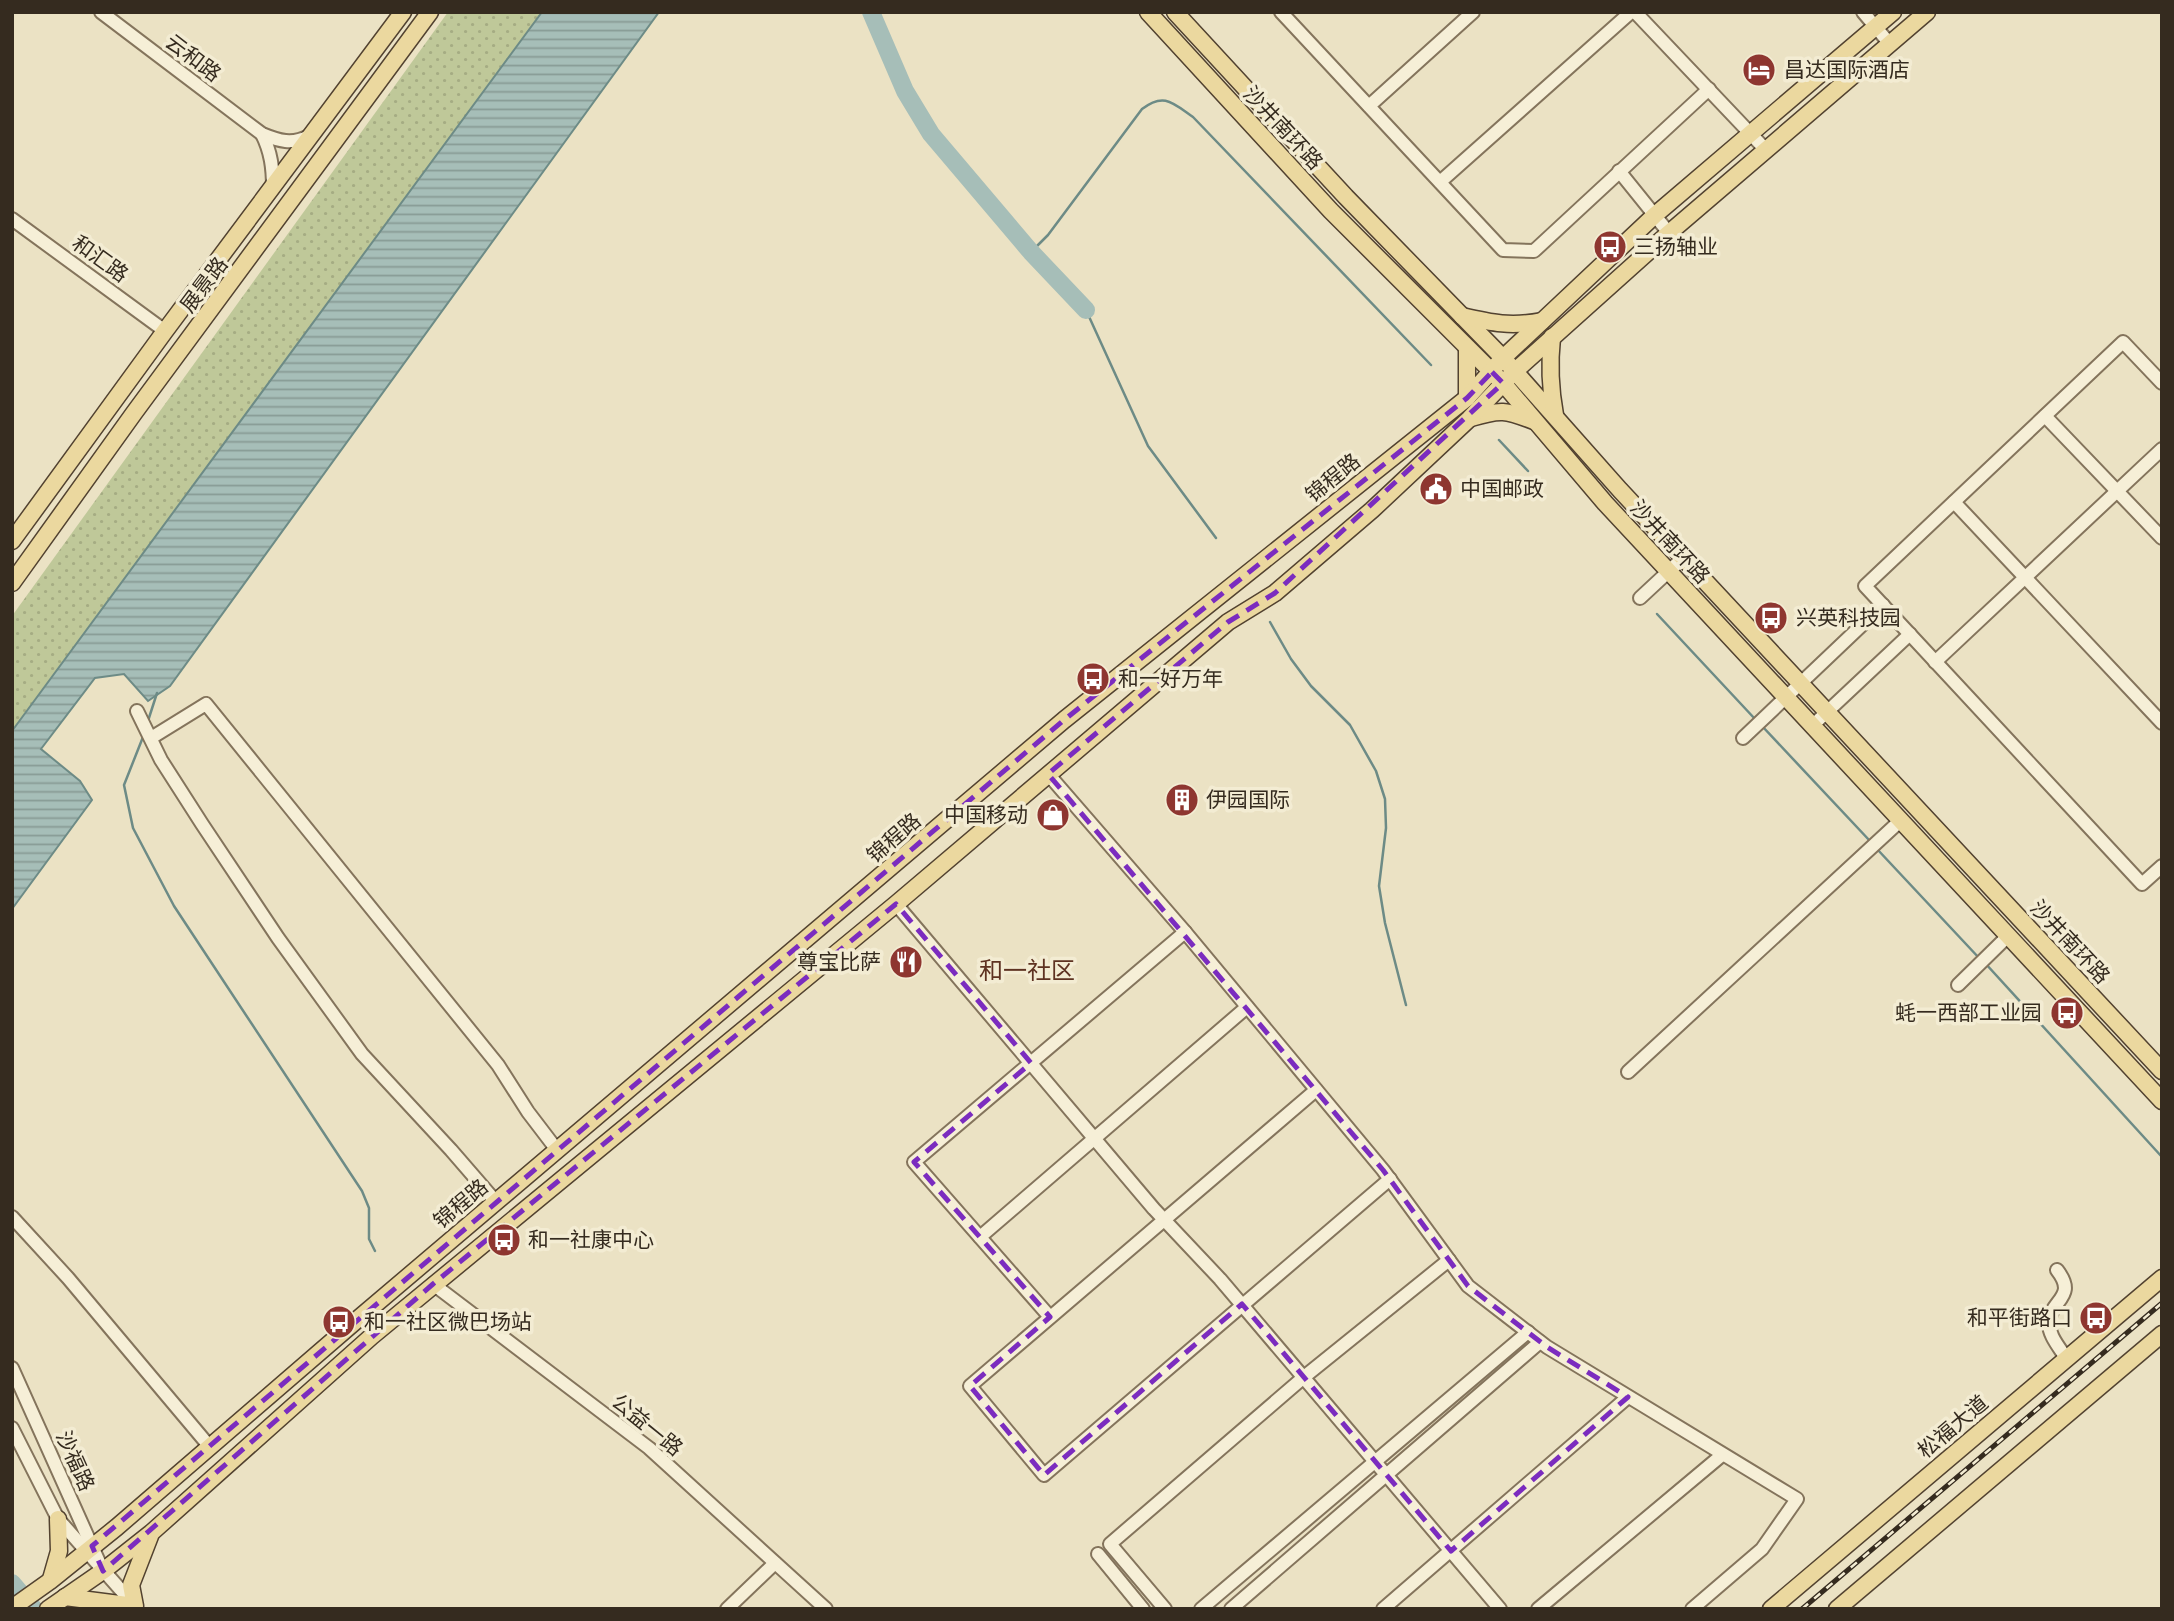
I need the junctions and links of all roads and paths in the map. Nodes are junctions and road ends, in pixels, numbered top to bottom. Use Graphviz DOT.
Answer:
graph roads {
  1 [pos="101,12"];
  2 [pos="403,12"];
  3 [pos="430,12"];
  4 [pos="1148,12"];
  5 [pos="1175,12"];
  6 [pos="1281,12"];
  7 [pos="1473,12"];
  8 [pos="1633,12"];
  9 [pos="1863,12"];
  10 [pos="1893,12"];
  11 [pos="1927,12"];
  12 [pos="1876,27"];
  13 [pos="1890,44"];
  14 [pos="1709,89"];
  15 [pos="1369,106"];
  16 [pos="262,134"];
  17 [pos="314,134"];
  18 [pos="1750,134"];
  19 [pos="1766,150"];
  20 [pos="1619,171"];
  21 [pos="1440,182"];
  22 [pos="273,188"];
  23 [pos="1655,215"];
  24 [pos="12,219"];
  25 [pos="1669,233"];
  26 [pos="1462,316"];
  27 [pos="1542,321"];
  28 [pos="165,331"];
  29 [pos="1552,337"];
  30 [pos="1467,348"];
  31 [pos="1503,358"];
  32 [pos="1503,376"];
  33 [pos="2162,383"];
  34 [pos="1467,398"];
  35 [pos="2045,416"];
  36 [pos="1555,417"];
  37 [pos="1469,419"];
  38 [pos="1535,422"];
  39 [pos="2162,449"];
  40 [pos="2117,491"];
  41 [pos="1954,502"];
  42 [pos="2162,538"];
  43 [pos="12,541"];
  44 [pos="1684,558"];
  45 [pos="1669,572"];
  46 [pos="2026,578"];
  47 [pos="12,583"];
  48 [pos="1640,598"];
  49 [pos="1883,606"];
  50 [pos="1910,634"];
  51 [pos="1935,662"];
  52 [pos="1800,683"];
  53 [pos="1786,697"];
  54 [pos="137,711"];
  55 [pos="1827,712"];
  56 [pos="2162,723"];
  57 [pos="1812,726"];
  58 [pos="151,738"];
  59 [pos="1743,738"];
  60 [pos="1048,774"];
  61 [pos="1900,821"];
  62 [pos="2162,866"];
  63 [pos="862,892"];
  64 [pos="896,904"];
  65 [pos="882,915"];
  66 [pos="1185,932"];
  67 [pos="2008,936"];
  68 [pos="1958,985"];
  69 [pos="1247,1007"];
  70 [pos="1031,1063"];
  71 [pos="2162,1071"];
  72 [pos="1628,1072"];
  73 [pos="1316,1090"];
  74 [pos="2162,1101"];
  75 [pos="1094,1138"];
  76 [pos="557,1150"];
  77 [pos="1390,1179"];
  78 [pos="496,1202"];
  79 [pos="12,1217"];
  80 [pos="1164,1220"];
  81 [pos="980,1237"];
  82 [pos="1449,1261"];
  83 [pos="2057,1270"];
  84 [pos="2162,1278"];
  85 [pos="433,1284"];
  86 [pos="1242,1304"];
  87 [pos="1050,1317"];
  88 [pos="1528,1332"];
  89 [pos="2162,1335"];
  90 [pos="1540,1342"];
  91 [pos="2066,1359"];
  92 [pos="12,1368"];
  93 [pos="1304,1377"];
  94 [pos="1628,1397"];
  95 [pos="12,1428"];
  96 [pos="210,1447"];
  97 [pos="1722,1455"];
  98 [pos="1376,1463"];
  99 [pos="1386,1474"];
  100 [pos="58,1519"];
  101 [pos="151,1533"];
  102 [pos="89,1548"];
  103 [pos="1451,1550"];
  104 [pos="1098,1554"];
  105 [pos="775,1563"];
  106 [pos="103,1570"];
  107 [pos="50,1581"];
  108 [pos="65,1597"];
  109 [pos="137,1607"];
  110 [pos="12,1608"];
  111 [pos="48,1609"];
  112 [pos="727,1609"];
  113 [pos="826,1609"];
  114 [pos="1143,1609"];
  115 [pos="1165,1609"];
  116 [pos="1201,1609"];
  117 [pos="1231,1609"];
  118 [pos="1382,1609"];
  119 [pos="1500,1609"];
  120 [pos="1538,1609"];
  121 [pos="1692,1609"];
  122 [pos="1771,1609"];
  123 [pos="1837,1609"];
  1 -- 16 [label="street, 云和路"];
  2 -- 17 [label="main road, 展景路"];
  3 -- 47 [label="main road, 展景路"];
  4 -- 30 [label="main road, 沙井南环路"];
  5 -- 26 [label="main road, 沙井南环路"];
  6 -- 15 [label="street"];
  7 -- 15 [label="street"];
  8 -- 14 [label="street"];
  8 -- 21 [label="street"];
  9 -- 12 [label="street"];
  10 -- 12 [label="main road"];
  11 -- 13 [label="main road, 锦程路"];
  12 -- 13 [label="street"];
  12 -- 18 [label="main road"];
  13 -- 19 [label="main road, 锦程路"];
  14 -- 18 [label="street"];
  14 -- 20 [label="street"];
  15 -- 21 [label="street"];
  16 -- 17 [label="street"];
  16 -- 22 [label="street"];
  17 -- 22 [label="main road, 展景路"];
  18 -- 19 [label="street"];
  18 -- 23 [label="main road"];
  19 -- 25 [label="main road, 锦程路"];
  20 -- 21 [label="street"];
  20 -- 23 [label="street"];
  22 -- 28 [label="main road, 展景路"];
  23 -- 25 [label="street"];
  23 -- 27 [label="main road"];
  24 -- 28 [label="street, 和汇路"];
  25 -- 29 [label="main road, 锦程路"];
  26 -- 27 [label="main road"];
  26 -- 31 [label="main road, 沙井南环路"];
  27 -- 31 [label="main road"];
  28 -- 43 [label="main road, 展景路"];
  29 -- 32 [label="main road, 锦程路"];
  29 -- 36 [label="main road"];
  30 -- 32 [label="main road, 沙井南环路"];
  30 -- 34 [label="main road"];
  31 -- 32 [label="main road, 沙井南环路"];
  32 -- 34 [label="main road, 锦程路"];
  32 -- 36 [label="main road, 沙井南环路"];
  32 -- 37 [label="main road, 锦程路"];
  32 -- 38 [label="main road, 沙井南环路"];
  33 -- 35 [label="street"];
  34 -- 63 [label="main road, 锦程路"];
  35 -- 40 [label="street"];
  35 -- 41 [label="street"];
  36 -- 44 [label="main road, 沙井南环路"];
  37 -- 38 [label="main road"];
  37 -- 60 [label="main road, 锦程路"];
  38 -- 45 [label="main road, 沙井南环路"];
  39 -- 40 [label="street"];
  40 -- 42 [label="street"];
  40 -- 46 [label="street"];
  41 -- 46 [label="street"];
  41 -- 49 [label="street"];
  44 -- 45 [label="street"];
  44 -- 52 [label="main road, 沙井南环路"];
  45 -- 48 [label="street"];
  45 -- 53 [label="main road, 沙井南环路"];
  46 -- 51 [label="street"];
  46 -- 56 [label="street"];
  49 -- 50 [label="street"];
  49 -- 52 [label="street"];
  50 -- 51 [label="street"];
  50 -- 55 [label="street"];
  51 -- 62 [label="street"];
  52 -- 53 [label="street"];
  52 -- 55 [label="main road, 沙井南环路"];
  53 -- 57 [label="main road, 沙井南环路"];
  53 -- 59 [label="street"];
  54 -- 58 [label="street"];
  55 -- 57 [label="street"];
  55 -- 71 [label="main road, 沙井南环路"];
  57 -- 61 [label="main road, 沙井南环路"];
  58 -- 76 [label="street"];
  58 -- 78 [label="street"];
  60 -- 64 [label="main road, 锦程路"];
  60 -- 66 [label="street"];
  61 -- 67 [label="main road, 沙井南环路"];
  61 -- 72 [label="street"];
  63 -- 65 [label="main road"];
  63 -- 76 [label="main road, 锦程路"];
  64 -- 65 [label="main road, 锦程路"];
  64 -- 70 [label="street"];
  65 -- 85 [label="main road, 锦程路"];
  66 -- 69 [label="street"];
  66 -- 70 [label="street"];
  67 -- 68 [label="street"];
  67 -- 74 [label="main road, 沙井南环路"];
  69 -- 73 [label="street"];
  69 -- 75 [label="street"];
  70 -- 75 [label="street"];
  70 -- 81 [label="street"];
  73 -- 77 [label="street"];
  73 -- 80 [label="street"];
  75 -- 80 [label="street"];
  75 -- 81 [label="street"];
  76 -- 78 [label="main road, 锦程路"];
  77 -- 82 [label="street"];
  77 -- 86 [label="street"];
  78 -- 96 [label="main road, 锦程路"];
  79 -- 96 [label="street"];
  80 -- 86 [label="street"];
  80 -- 87 [label="street"];
  81 -- 87 [label="street"];
  82 -- 88 [label="street"];
  82 -- 93 [label="street"];
  83 -- 91 [label="street"];
  84 -- 91 [label="main road, 松福大道"];
  85 -- 101 [label="main road, 锦程路"];
  85 -- 105 [label="street, 公益一路"];
  86 -- 87 [label="street"];
  86 -- 93 [label="street"];
  88 -- 90 [label="street"];
  88 -- 98 [label="street"];
  89 -- 123 [label="main road"];
  90 -- 94 [label="street"];
  90 -- 99 [label="street"];
  91 -- 122 [label="main road, 松福大道"];
  92 -- 102 [label="street, 沙福路"];
  93 -- 98 [label="street"];
  93 -- 115 [label="street"];
  94 -- 97 [label="street"];
  94 -- 103 [label="street"];
  95 -- 100 [label="street, 沙福路"];
  96 -- 102 [label="main road, 锦程路"];
  97 -- 120 [label="street"];
  97 -- 121 [label="street"];
  98 -- 99 [label="street"];
  98 -- 116 [label="street"];
  99 -- 103 [label="street"];
  99 -- 117 [label="street"];
  100 -- 102 [label="street, 沙福路"];
  100 -- 107 [label="main road"];
  101 -- 106 [label="main road, 锦程路"];
  101 -- 109 [label="main road"];
  102 -- 106 [label="street, 沙福路"];
  102 -- 107 [label="main road, 锦程路"];
  103 -- 118 [label="street"];
  103 -- 119 [label="street"];
  104 -- 114 [label="street"];
  105 -- 112 [label="street"];
  105 -- 113 [label="street, 公益一路"];
  106 -- 108 [label="main road, 锦程路"];
  106 -- 109 [label="street, 沙福路"];
  107 -- 110 [label="main road, 锦程路"];
  108 -- 109 [label="main road"];
  108 -- 111 [label="main road, 锦程路"];
}
